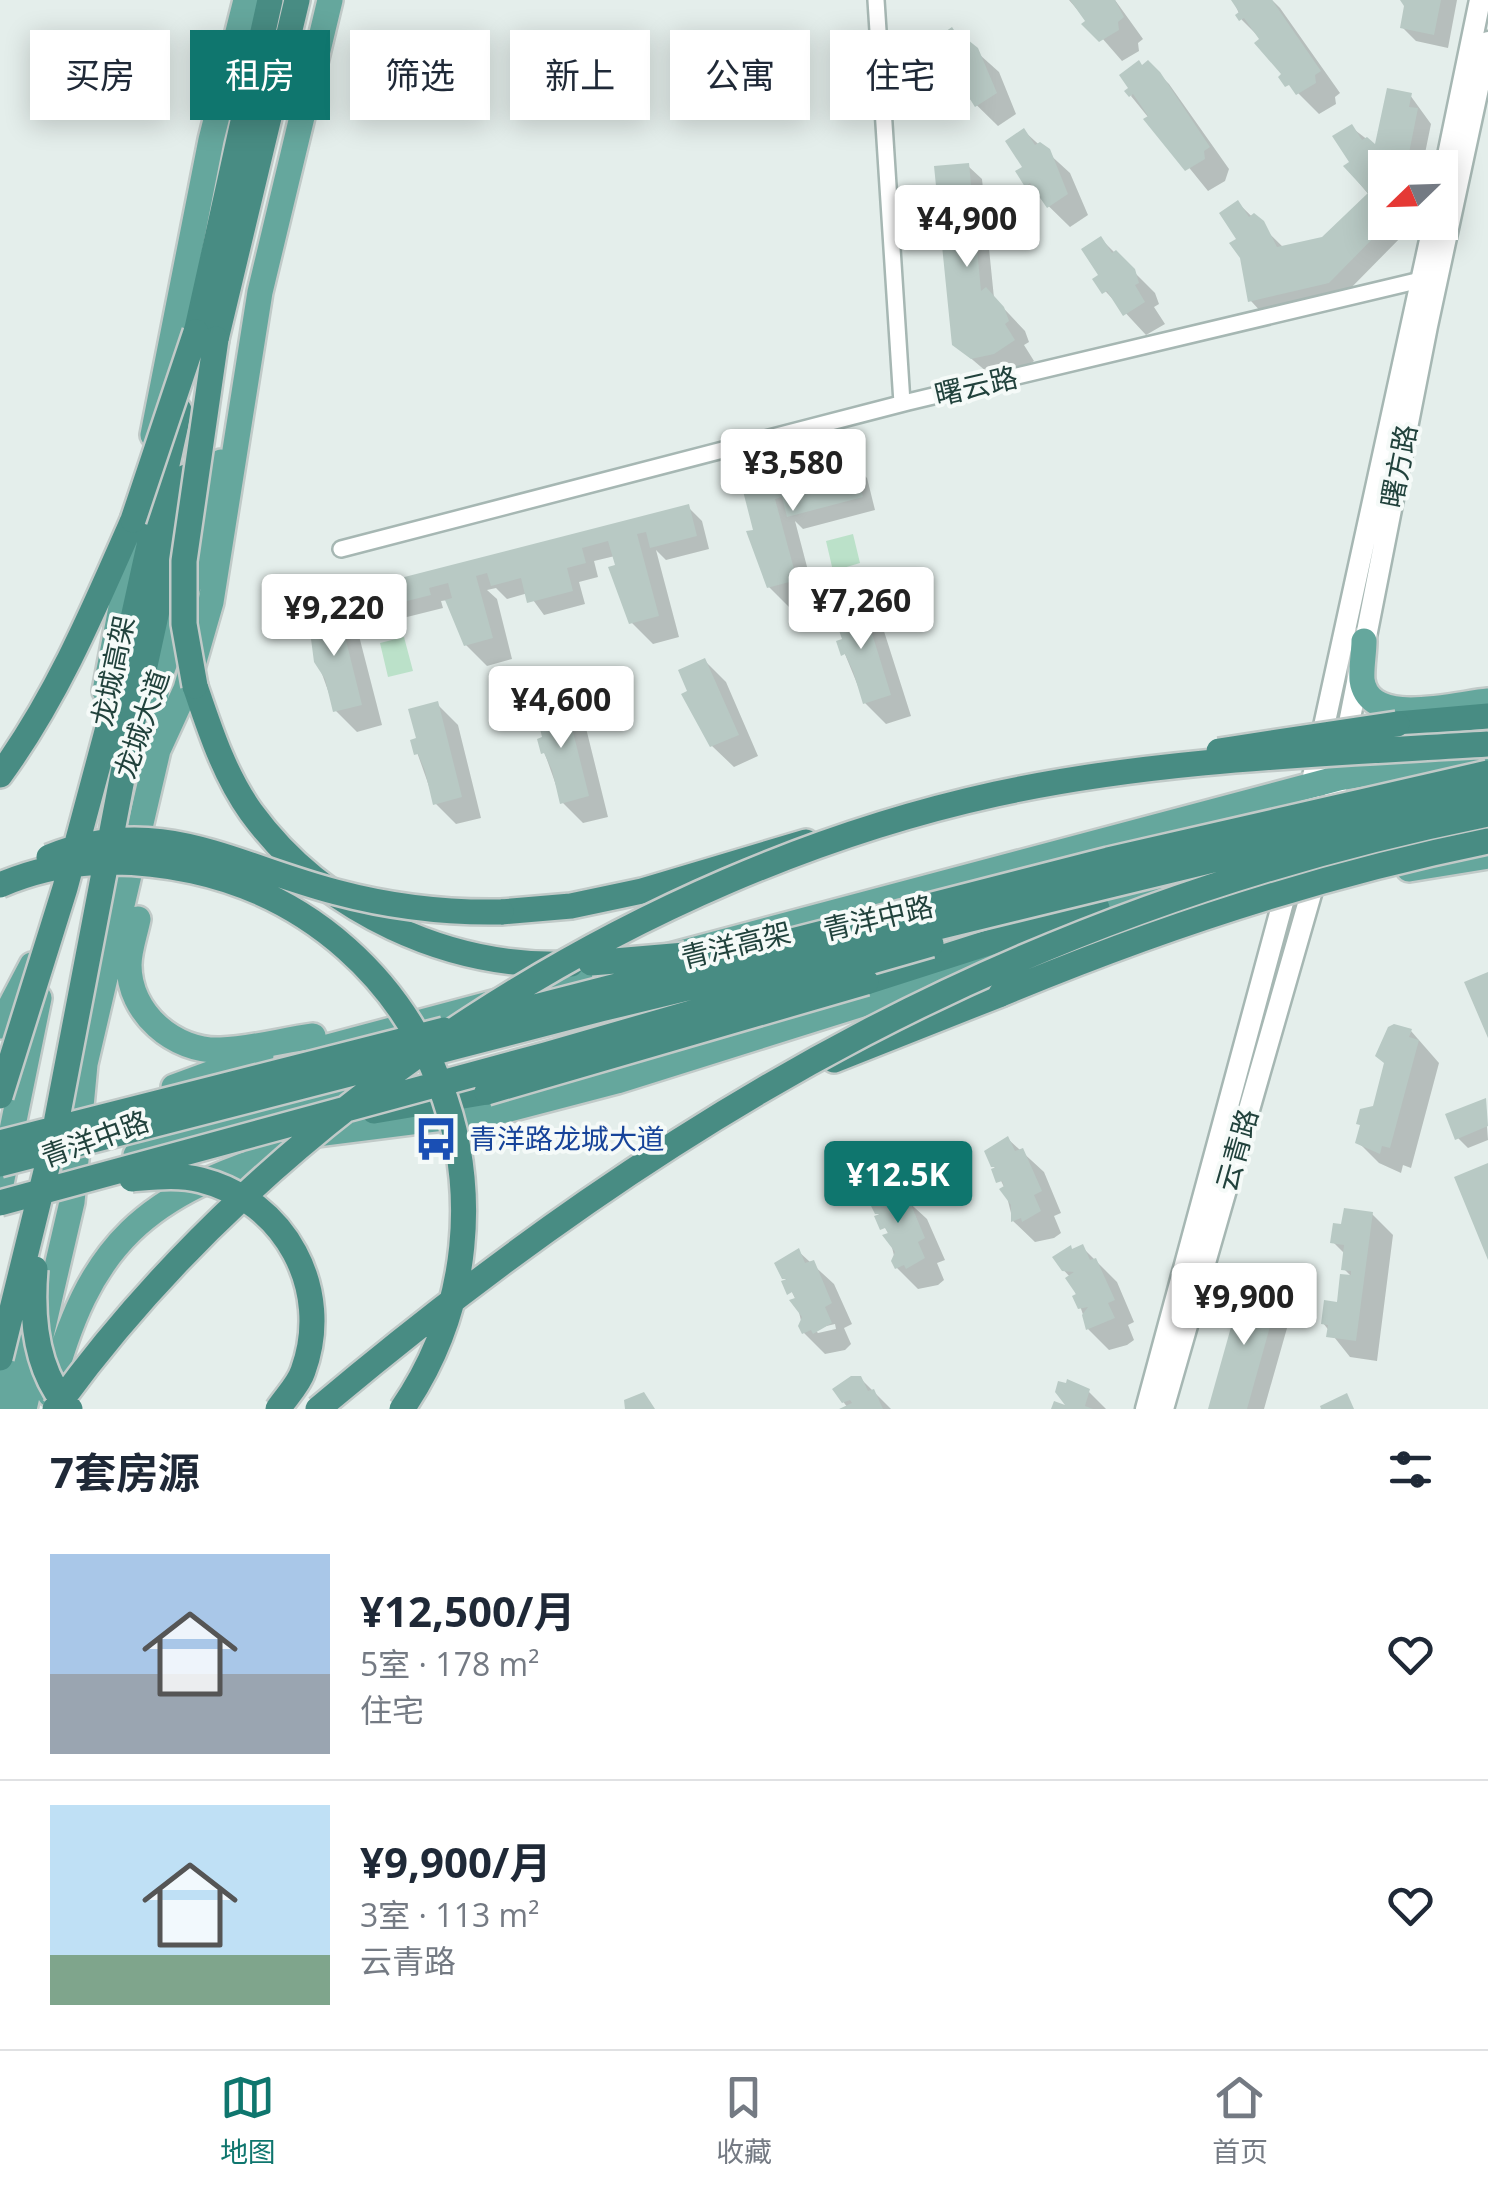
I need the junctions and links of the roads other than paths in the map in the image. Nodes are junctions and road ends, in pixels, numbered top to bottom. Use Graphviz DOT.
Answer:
graph roads {
  1 [pos="246,0"];
  2 [pos="270,0"];
  3 [pos="297,0"];
  4 [pos="330,0"];
  5 [pos="876,0"];
  6 [pos="1480,0"];
  7 [pos="1488,42"];
  8 [pos="1449,150"];
  9 [pos="1432,240"];
  10 [pos="1429,278"];
  11 [pos="206,335"];
  12 [pos="251,340"];
  13 [pos="902,404"];
  14 [pos="342,550"];
  15 [pos="1364,641"];
  16 [pos="186,688"];
  17 [pos="1488,701"];
  18 [pos="1488,720"];
  19 [pos="1488,744"];
  20 [pos="1488,753"];
  21 [pos="1124,770"];
  22 [pos="1488,772"];
  23 [pos="0,775"];
  24 [pos="1339,778"];
  25 [pos="1311,786"];
  26 [pos="1488,793"];
  27 [pos="1488,803"];
  28 [pos="1488,814"];
  29 [pos="884,823"];
  30 [pos="1488,827"];
  31 [pos="1325,841"];
  32 [pos="1488,841"];
  33 [pos="1218,856"];
  34 [pos="1488,856"];
  35 [pos="133,872"];
  36 [pos="1301,875"];
  37 [pos="0,884"];
  38 [pos="1185,894"];
  39 [pos="1097,908"];
  40 [pos="891,915"];
  41 [pos="48,922"];
  42 [pos="572,984"];
  43 [pos="0,1026"];
  44 [pos="776,1032"];
  45 [pos="314,1036"];
  46 [pos="174,1086"];
  47 [pos="0,1096"];
  48 [pos="323,1097"];
  49 [pos="742,1100"];
  50 [pos="80,1112"];
  51 [pos="383,1127"];
  52 [pos="266,1130"];
  53 [pos="4,1133"];
  54 [pos="50,1155"];
  55 [pos="129,1157"];
  56 [pos="0,1164"];
  57 [pos="74,1178"];
  58 [pos="0,1189"];
  59 [pos="43,1189"];
  60 [pos="0,1204"];
  61 [pos="0,1358"];
  62 [pos="4,1409"];
  63 [pos="24,1409"];
  64 [pos="46,1409"];
  65 [pos="55,1409"];
  66 [pos="70,1409"];
  67 [pos="278,1409"];
  68 [pos="318,1409"];
  69 [pos="402,1409"];
  70 [pos="1146,1409"];
  71 [pos="1163,1409"];
  1 -- 41 [label="main road, 龙城大道"];
  2 -- 11 [label="highway, 龙城高架"];
  3 -- 11 [label="highway, 龙城高架"];
  4 -- 12 [label="main road, 龙城大道"];
  5 -- 13 [label="street"];
  6 -- 8 [label="street"];
  7 -- 10 [label="street, 曙方路"];
  9 -- 10 [label="street, 曙方路"];
  10 -- 13 [label="street, 曙云路"];
  10 -- 15 [label="street, 曙方路"];
  10 -- 25 [label="street, 曙方路"];
  11 -- 23 [label="highway, bridge"];
  11 -- 40 [label="highway, bridge"];
  11 -- 47 [label="highway, 龙城高架, bridge"];
  11 -- 54 [label="highway, 龙城高架, bridge"];
  12 -- 16 [label="main road, 龙城大道"];
  12 -- 35 [label="main road"];
  13 -- 14 [label="street, 曙云路"];
  15 -- 17 [label="main road"];
  15 -- 24 [label="street, 曙方路"];
  16 -- 35 [label="main road, 龙城大道"];
  16 -- 45 [label="main road"];
  18 -- 21 [label="highway, bridge"];
  18 -- 24 [label="main road"];
  19 -- 21 [label="highway, bridge"];
  20 -- 24 [label="main road, 青洋中路"];
  21 -- 29 [label="highway, bridge"];
  22 -- 40 [label="highway, 青洋高架, bridge"];
  24 -- 25 [label="main road, 青洋中路"];
  24 -- 31 [label="street, 曙方路"];
  25 -- 36 [label="street, 曙方路"];
  25 -- 42 [label="main road, 青洋中路"];
  26 -- 33 [label="highway, 青洋高架, bridge"];
  27 -- 31 [label="main road, 青洋中路"];
  28 -- 49 [label="highway, bridge"];
  29 -- 37 [label="highway, bridge"];
  29 -- 65 [label="highway, bridge"];
  30 -- 36 [label="main road"];
  31 -- 36 [label="main road, 青洋中路"];
  32 -- 49 [label="highway, bridge"];
  33 -- 52 [label="highway, bridge"];
  33 -- 56 [label="highway, 青洋高架, bridge"];
  34 -- 36 [label="main road"];
  35 -- 50 [label="main road, 龙城大道"];
  36 -- 38 [label="main road, 青洋中路"];
  36 -- 38 [label="main road"];
  36 -- 70 [label="street, 云青路"];
  36 -- 71 [label="street, 云青路"];
  37 -- 69 [label="highway, bridge"];
  38 -- 39 [label="main road, 青洋中路"];
  38 -- 44 [label="main road"];
  39 -- 48 [label="main road, 青洋中路"];
  39 -- 52 [label="highway, bridge"];
  40 -- 53 [label="highway, 青洋高架, bridge"];
  41 -- 43 [label="main road"];
  41 -- 53 [label="main road, 龙城大道"];
  42 -- 45 [label="main road"];
  42 -- 46 [label="main road, 青洋中路"];
  44 -- 48 [label="main road"];
  44 -- 51 [label="main road"];
  45 -- 46 [label="main road"];
  46 -- 50 [label="main road, 青洋中路"];
  48 -- 55 [label="main road, 青洋中路"];
  49 -- 68 [label="highway, bridge"];
  50 -- 53 [label="main road, 青洋中路"];
  50 -- 57 [label="main road, 龙城大道"];
  51 -- 55 [label="main road"];
  51 -- 64 [label="main road"];
  52 -- 60 [label="highway, bridge"];
  53 -- 58 [label="main road, 龙城大道"];
  53 -- 59 [label="main road"];
  54 -- 61 [label="highway, 龙城高架, bridge"];
  54 -- 66 [label="highway, bridge"];
  55 -- 57 [label="main road, 青洋中路"];
  57 -- 59 [label="main road, 青洋中路"];
  57 -- 63 [label="main road, 龙城大道"];
  59 -- 60 [label="main road, 青洋中路"];
  59 -- 62 [label="main road"];
  60 -- 67 [label="highway, bridge"];
}
